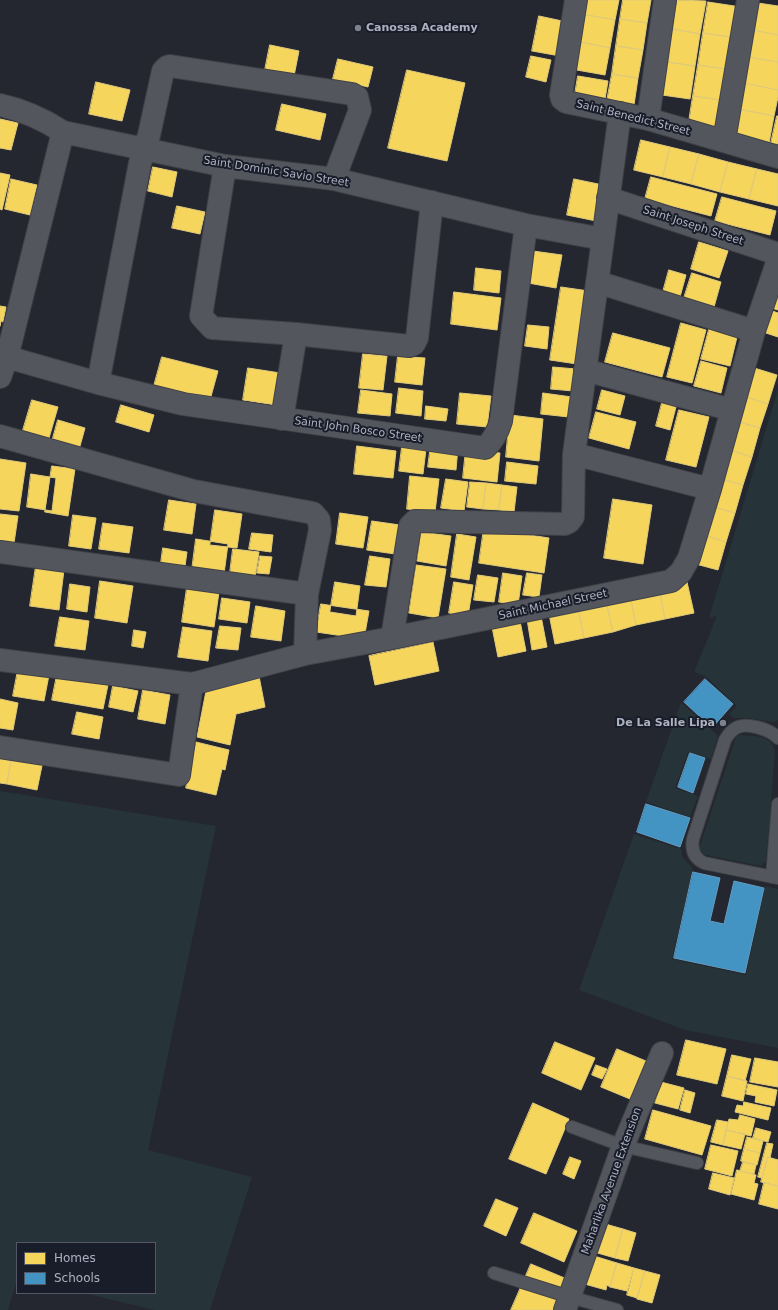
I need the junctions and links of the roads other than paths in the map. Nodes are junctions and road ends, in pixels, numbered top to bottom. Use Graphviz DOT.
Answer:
graph roads {
  1 [pos="576,0"];
  2 [pos="665,0"];
  3 [pos="748,0"];
  4 [pos="0,105"];
  5 [pos="620,113"];
  6 [pos="648,119"];
  7 [pos="62,132"];
  8 [pos="724,141"];
  9 [pos="144,149"];
  10 [pos="778,157"];
  11 [pos="225,166"];
  12 [pos="334,179"];
  13 [pos="608,198"];
  14 [pos="432,202"];
  15 [pos="526,225"];
  16 [pos="603,239"];
  17 [pos="778,254"];
  18 [pos="778,260"];
  19 [pos="597,282"];
  20 [pos="754,331"];
  21 [pos="296,334"];
  22 [pos="2,363"];
  23 [pos="585,370"];
  24 [pos="98,382"];
  25 [pos="732,410"];
  26 [pos="282,419"];
  27 [pos="0,436"];
  28 [pos="574,454"];
  29 [pos="710,489"];
  30 [pos="0,552"];
  31 [pos="307,594"];
  32 [pos="392,638"];
  33 [pos="305,654"];
  34 [pos="0,660"];
  35 [pos="192,684"];
  36 [pos="778,738"];
  37 [pos="0,747"];
  38 [pos="778,804"];
  39 [pos="775,878"];
  40 [pos="662,1053"];
  41 [pos="572,1127"];
  42 [pos="623,1146"];
  43 [pos="697,1163"];
  44 [pos="494,1273"];
  45 [pos="567,1304"];
  46 [pos="618,1310"];
  1 -- 5 [label="street, Saint Benedict Street"];
  2 -- 6 [label="street"];
  3 -- 8 [label="street"];
  4 -- 7 [label="street, Saint Dominic Savio Street"];
  5 -- 6 [label="street, Saint Benedict Street"];
  5 -- 13 [label="street"];
  6 -- 8 [label="street, Saint Benedict Street"];
  7 -- 9 [label="street, Saint Dominic Savio Street"];
  7 -- 22 [label="street"];
  8 -- 10 [label="street, Saint Benedict Street"];
  9 -- 11 [label="street, Saint Dominic Savio Street"];
  9 -- 12 [label="street"];
  9 -- 24 [label="street"];
  11 -- 12 [label="street, Saint Dominic Savio Street"];
  11 -- 21 [label="street"];
  12 -- 14 [label="street, Saint Dominic Savio Street"];
  13 -- 16 [label="street"];
  13 -- 17 [label="street, Saint Joseph Street"];
  14 -- 15 [label="street, Saint Dominic Savio Street"];
  14 -- 21 [label="street"];
  15 -- 16 [label="street, Saint Dominic Savio Street"];
  15 -- 26 [label="street, Saint John Bosco Street"];
  16 -- 19 [label="street"];
  18 -- 20 [label="street, Saint Michael Street"];
  19 -- 20 [label="street"];
  19 -- 23 [label="street"];
  20 -- 25 [label="street, Saint Michael Street"];
  21 -- 26 [label="street"];
  22 -- 24 [label="street, Saint John Bosco Street"];
  23 -- 25 [label="street"];
  23 -- 28 [label="street"];
  24 -- 26 [label="street, Saint John Bosco Street"];
  25 -- 29 [label="street, Saint Michael Street"];
  27 -- 31 [label="street"];
  28 -- 29 [label="street"];
  28 -- 32 [label="street"];
  29 -- 32 [label="street, Saint Michael Street"];
  30 -- 31 [label="street"];
  31 -- 33 [label="street"];
  32 -- 33 [label="street, Saint Michael Street"];
  33 -- 35 [label="street, Saint Michael Street"];
  34 -- 35 [label="street"];
  35 -- 37 [label="street"];
  36 -- 39 [label="lane"];
  38 -- 39 [label="lane"];
  40 -- 42 [label="street, Maharlika Avenue Extension"];
  41 -- 42 [label="lane"];
  42 -- 43 [label="lane"];
  42 -- 45 [label="street, Maharlika Avenue Extension"];
  44 -- 45 [label="lane"];
  45 -- 46 [label="lane"];
}
